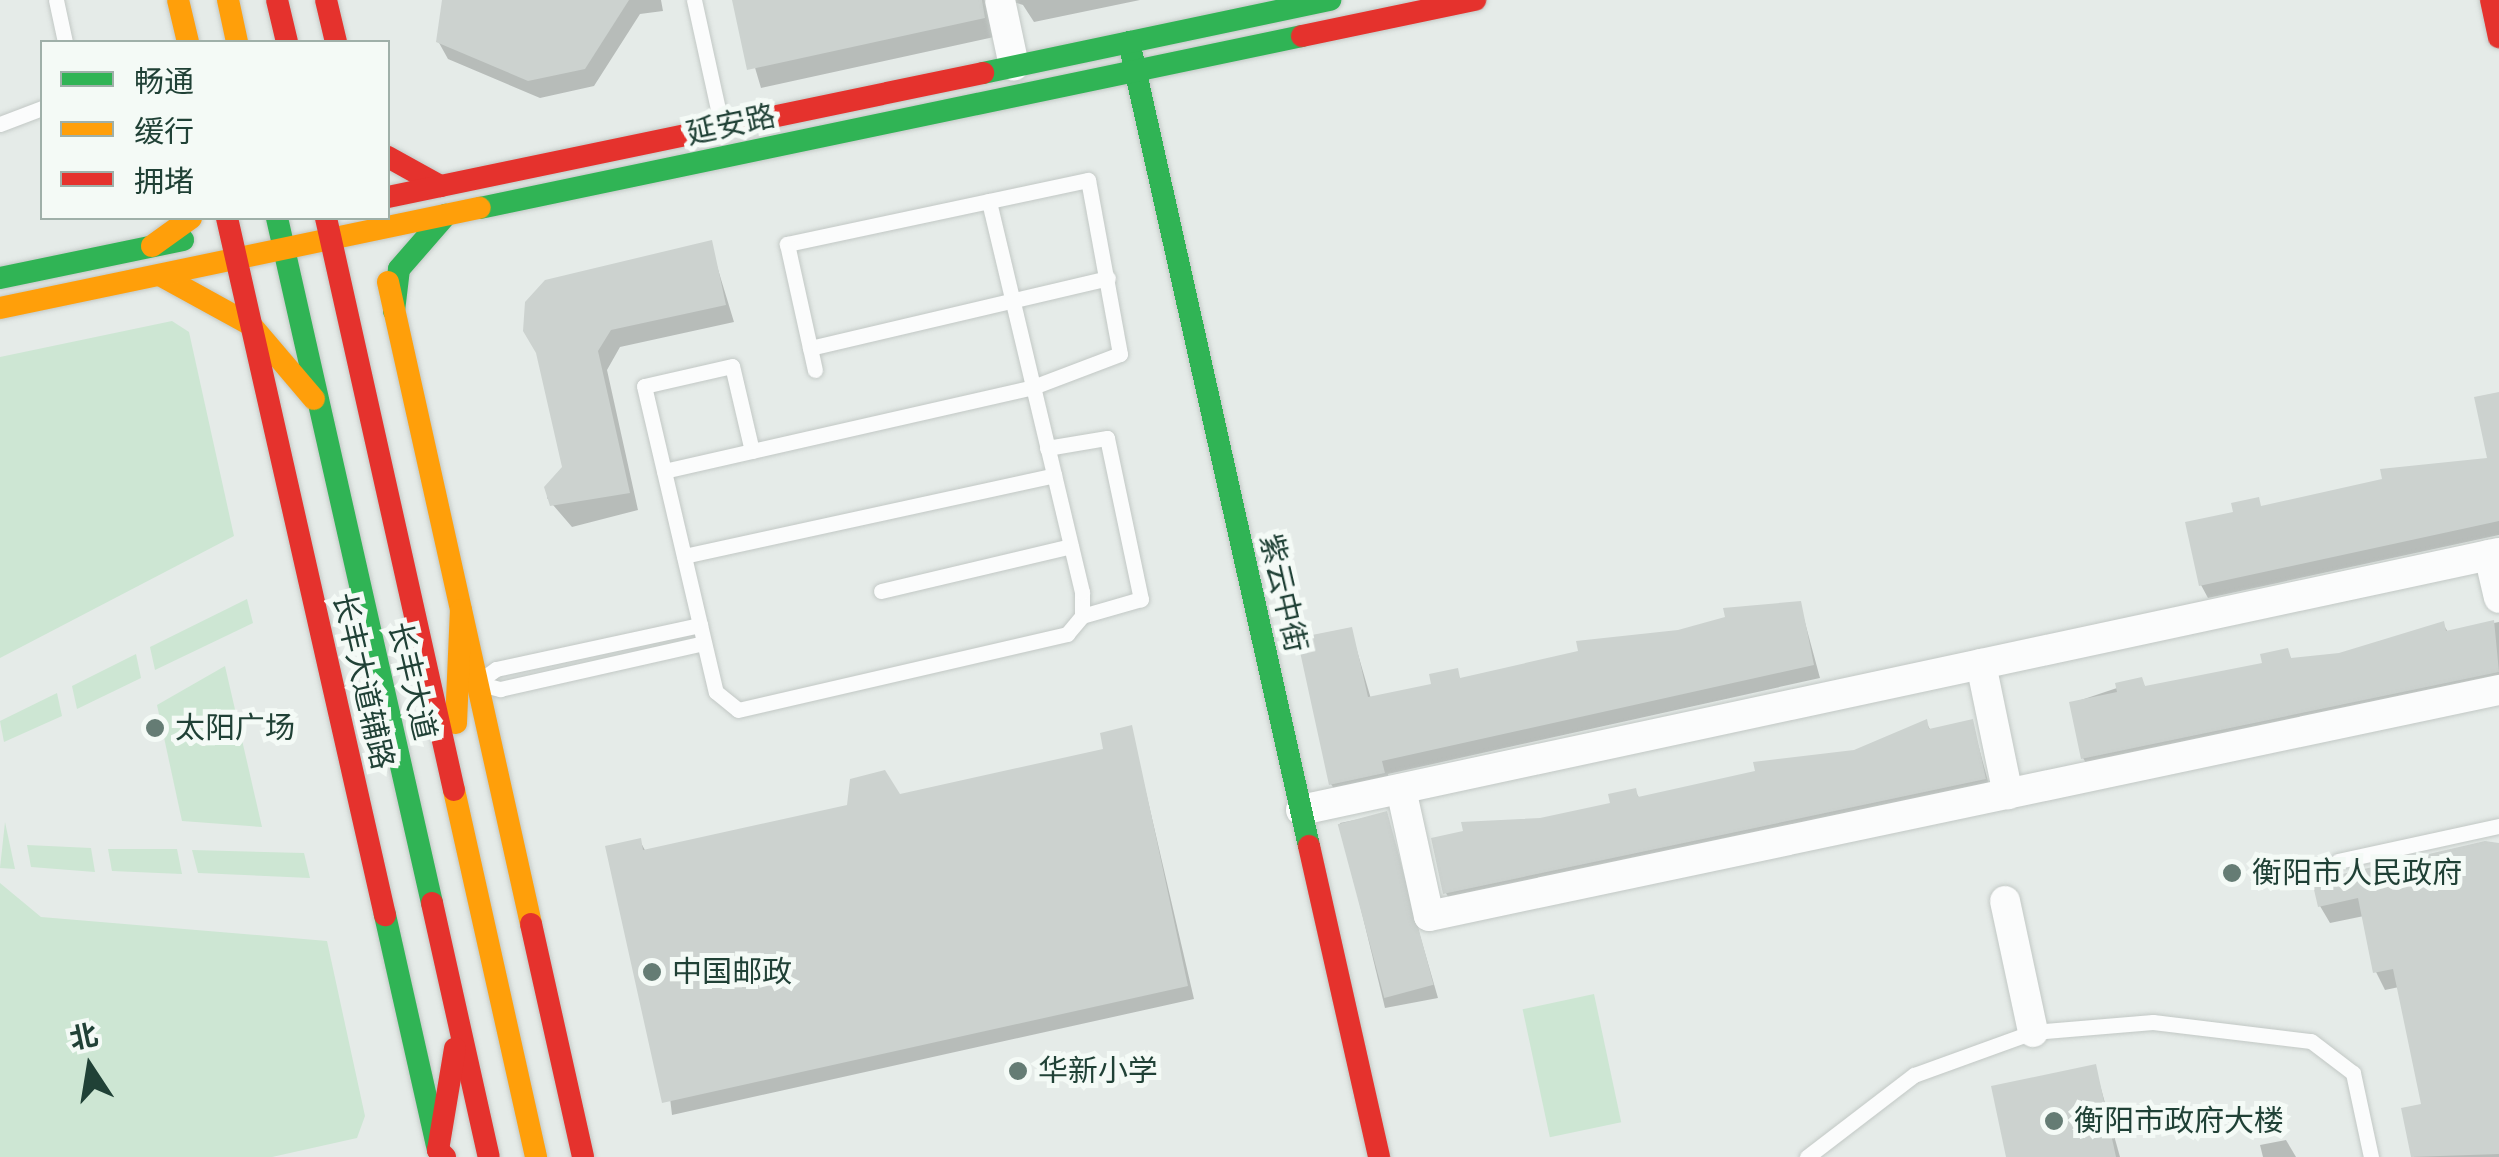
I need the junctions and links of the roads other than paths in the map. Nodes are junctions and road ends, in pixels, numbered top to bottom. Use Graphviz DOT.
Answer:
graph roads {
  1 [pos="56,0"];
  2 [pos="178,0"];
  3 [pos="228,0"];
  4 [pos="277,0"];
  5 [pos="326,0"];
  6 [pos="694,0"];
  7 [pos="1000,0"];
  8 [pos="1330,0"];
  9 [pos="1475,0"];
  10 [pos="2491,0"];
  11 [pos="1278,5"];
  12 [pos="2499,37"];
  13 [pos="66,40"];
  14 [pos="188,40"];
  15 [pos="237,40"];
  16 [pos="287,40"];
  17 [pos="336,40"];
  18 [pos="1129,42"];
  19 [pos="1014,66"];
  20 [pos="1135,71"];
  21 [pos="40,109"];
  22 [pos="0,124"];
  23 [pos="722,127"];
  24 [pos="390,158"];
  25 [pos="440,186"];
  26 [pos="390,197"];
  27 [pos="988,201"];
  28 [pos="446,215"];
  29 [pos="188,220"];
  30 [pos="263,220"];
  31 [pos="281,220"];
  32 [pos="376,223"];
  33 [pos="228,224"];
  34 [pos="328,228"];
  35 [pos="152,246"];
  36 [pos="284,248"];
  37 [pos="236,258"];
  38 [pos="160,274"];
  39 [pos="0,278"];
  40 [pos="1108,278"];
  41 [pos="1012,301"];
  42 [pos="0,308"];
  43 [pos="394,311"];
  44 [pos="251,325"];
  45 [pos="810,348"];
  46 [pos="816,370"];
  47 [pos="1033,387"];
  48 [pos="319,405"];
  49 [pos="1048,448"];
  50 [pos="752,451"];
  51 [pos="664,471"];
  52 [pos="1054,475"];
  53 [pos="1071,546"];
  54 [pos="2494,554"];
  55 [pos="684,556"];
  56 [pos="881,591"];
  57 [pos="2499,598"];
  58 [pos="1082,616"];
  59 [pos="700,625"];
  60 [pos="704,643"];
  61 [pos="1980,664"];
  62 [pos="467,685"];
  63 [pos="2499,690"];
  64 [pos="432,692"];
  65 [pos="386,702"];
  66 [pos="453,785"];
  67 [pos="1401,788"];
  68 [pos="2008,794"];
  69 [pos="1301,810"];
  70 [pos="2499,826"];
  71 [pos="2338,860"];
  72 [pos="2005,901"];
  73 [pos="459,1026"];
  74 [pos="2033,1032"];
  75 [pos="441,1155"];
  76 [pos="407,1157"];
  77 [pos="488,1157"];
  78 [pos="536,1157"];
  79 [pos="583,1157"];
  80 [pos="1379,1157"];
  81 [pos="1806,1157"];
  82 [pos="2371,1157"];
  1 -- 13 [label="lane"];
  2 -- 14 [label="main road"];
  3 -- 15 [label="main road"];
  4 -- 16 [label="main road"];
  5 -- 17 [label="main road"];
  6 -- 23 [label="lane"];
  7 -- 19 [label="street"];
  8 -- 11 [label="main road, 延安路"];
  9 -- 20 [label="main road, 延安路"];
  10 -- 12 [label="main road"];
  11 -- 18 [label="main road, 延安路"];
  18 -- 19 [label="main road, 延安路"];
  18 -- 20 [label="main road, 紫云中街"];
  19 -- 23 [label="main road, 延安路"];
  20 -- 28 [label="main road, 延安路"];
  20 -- 69 [label="main road, 紫云中街"];
  21 -- 22 [label="lane"];
  23 -- 25 [label="main road, 延安路"];
  24 -- 25 [label="main road"];
  25 -- 26 [label="main road, 延安路"];
  27 -- 40 [label="lane"];
  27 -- 41 [label="lane"];
  27 -- 45 [label="lane"];
  28 -- 32 [label="main road, 延安路"];
  28 -- 43 [label="main road"];
  29 -- 35 [label="main road"];
  30 -- 33 [label="main road"];
  31 -- 36 [label="main road, 长丰大道"];
  32 -- 34 [label="main road, 延安路"];
  32 -- 43 [label="main road"];
  33 -- 35 [label="main road"];
  33 -- 37 [label="main road, 长丰大道辅路"];
  34 -- 36 [label="main road, 延安路"];
  34 -- 64 [label="main road, 长丰大道"];
  35 -- 39 [label="main road"];
  36 -- 37 [label="main road, 延安路"];
  36 -- 48 [label="main road, 长丰大道"];
  37 -- 38 [label="main road, 延安路"];
  37 -- 44 [label="main road, 长丰大道辅路"];
  38 -- 42 [label="main road, 延安路"];
  38 -- 44 [label="main road"];
  40 -- 41 [label="lane"];
  40 -- 47 [label="lane"];
  41 -- 45 [label="lane"];
  41 -- 47 [label="lane"];
  43 -- 62 [label="main road"];
  44 -- 48 [label="main road"];
  44 -- 75 [label="main road, 长丰大道辅路"];
  45 -- 46 [label="lane"];
  47 -- 49 [label="lane"];
  47 -- 50 [label="lane"];
  48 -- 65 [label="main road, 长丰大道"];
  49 -- 52 [label="lane"];
  49 -- 58 [label="lane"];
  50 -- 51 [label="lane"];
  50 -- 51 [label="lane"];
  51 -- 55 [label="lane"];
  52 -- 53 [label="lane"];
  52 -- 55 [label="lane"];
  53 -- 56 [label="lane"];
  53 -- 58 [label="lane"];
  54 -- 57 [label="street"];
  54 -- 61 [label="street"];
  55 -- 59 [label="lane"];
  58 -- 60 [label="lane"];
  59 -- 60 [label="lane"];
  59 -- 62 [label="lane"];
  60 -- 62 [label="lane"];
  61 -- 67 [label="street"];
  61 -- 68 [label="street"];
  62 -- 64 [label="main road"];
  62 -- 66 [label="main road"];
  62 -- 79 [label="main road"];
  63 -- 68 [label="street"];
  64 -- 65 [label="main road"];
  64 -- 66 [label="main road, 长丰大道"];
  65 -- 73 [label="main road, 长丰大道"];
  66 -- 78 [label="main road, 长丰大道"];
  67 -- 68 [label="street"];
  67 -- 69 [label="street"];
  69 -- 80 [label="main road, 紫云中街"];
  70 -- 71 [label="lane"];
  72 -- 74 [label="street"];
  73 -- 75 [label="main road"];
  73 -- 77 [label="main road, 长丰大道"];
  74 -- 81 [label="lane"];
  74 -- 82 [label="lane"];
  75 -- 76 [label="main road"];
}
